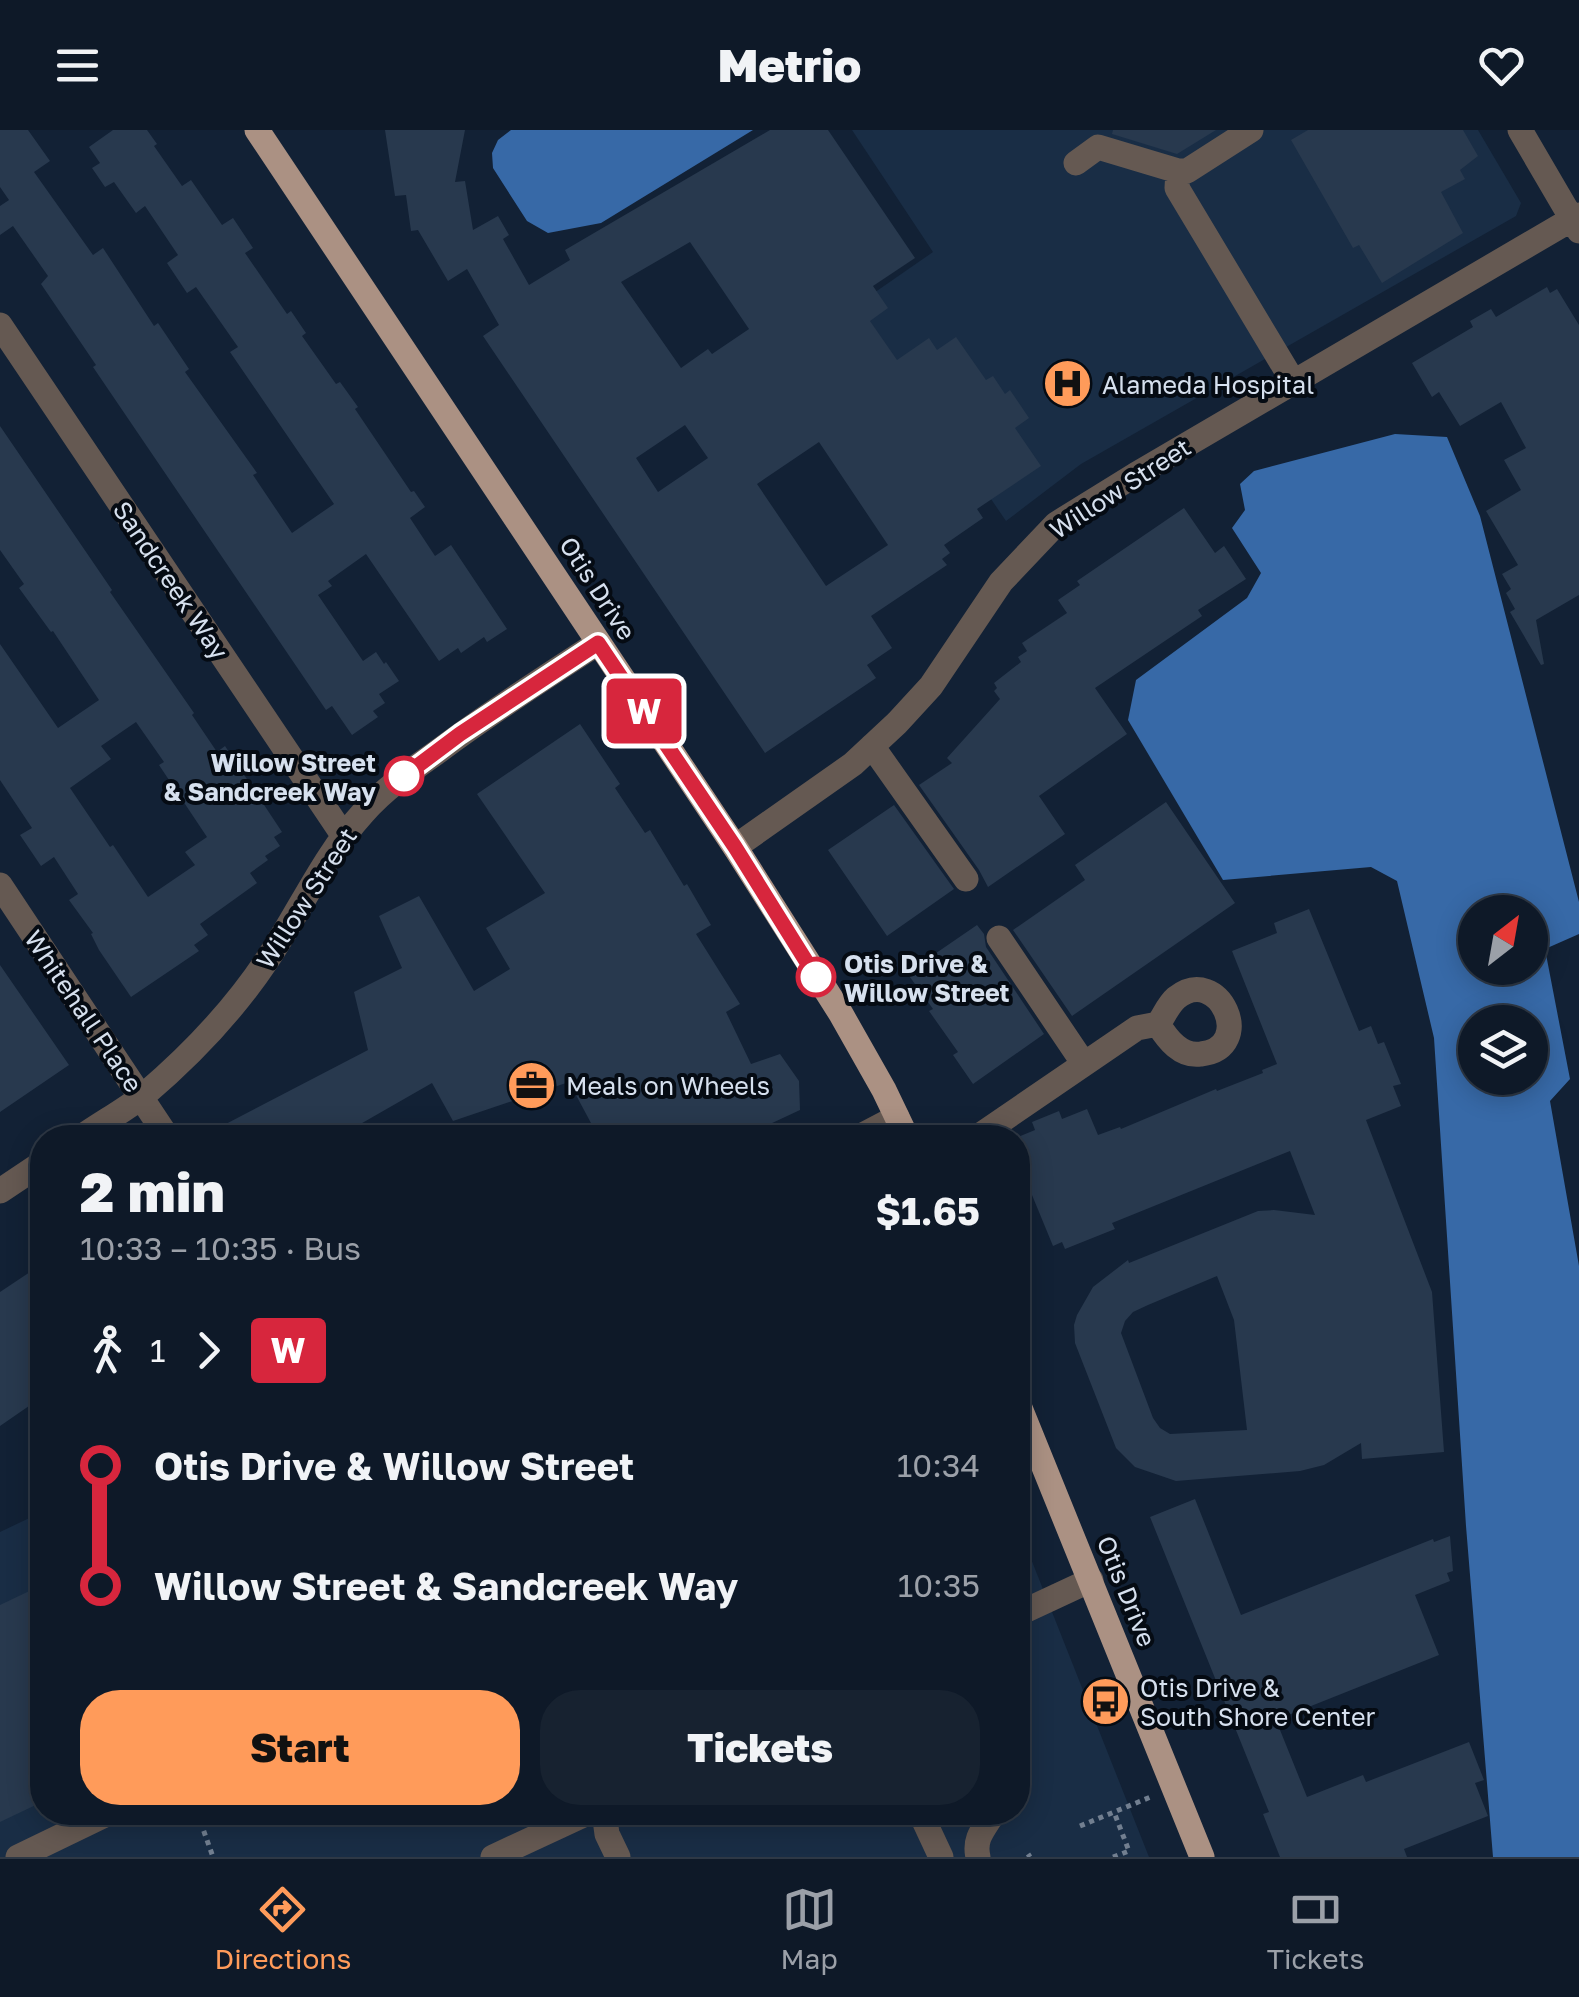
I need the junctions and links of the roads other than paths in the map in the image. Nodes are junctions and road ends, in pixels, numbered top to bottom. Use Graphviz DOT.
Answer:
graph roads {
  1 [pos="257,130"];
  2 [pos="1252,130"];
  3 [pos="1520,130"];
  4 [pos="1076,163"];
  5 [pos="1178,171"];
  6 [pos="1577,222"];
  7 [pos="0,325"];
  8 [pos="1294,383"];
  9 [pos="598,643"];
  10 [pos="872,746"];
  11 [pos="343,836"];
  12 [pos="735,847"];
  13 [pos="966,879"];
  14 [pos="0,885"];
  15 [pos="999,938"];
  16 [pos="1158,1024"];
  17 [pos="1084,1064"];
  18 [pos="141,1097"];
  19 [pos="99,1125"];
  20 [pos="159,1125"];
  21 [pos="900,1125"];
  22 [pos="995,1125"];
  23 [pos="30,1171"];
  24 [pos="0,1191"];
  25 [pos="1030,1432"];
  26 [pos="1091,1580"];
  27 [pos="1030,1608"];
  28 [pos="84,1825"];
  29 [pos="562,1825"];
  30 [pos="606,1825"];
  31 [pos="926,1825"];
  32 [pos="986,1825"];
  33 [pos="18,1857"];
  34 [pos="494,1857"];
  35 [pos="618,1857"];
  36 [pos="941,1857"];
  37 [pos="978,1857"];
  38 [pos="1202,1857"];
  1 -- 9 [label="main road, Otis Drive"];
  2 -- 5 [label="street"];
  3 -- 6 [label="street"];
  4 -- 5 [label="street"];
  5 -- 8 [label="street"];
  6 -- 8 [label="street, Willow Street"];
  7 -- 11 [label="street, Sandcreek Way"];
  8 -- 10 [label="street, Willow Street"];
  9 -- 11 [label="street, Willow Street"];
  9 -- 12 [label="main road, Otis Drive"];
  10 -- 12 [label="street, Willow Street"];
  10 -- 13 [label="street"];
  11 -- 18 [label="street, Willow Street"];
  12 -- 21 [label="main road, Otis Drive"];
  14 -- 18 [label="street, Whitehall Place"];
  15 -- 17 [label="street"];
  16 -- 17 [label="street"];
  17 -- 22 [label="street"];
  18 -- 19 [label="street, Willow Street"];
  18 -- 20 [label="street, Whitehall Place"];
  23 -- 24 [label="street"];
  25 -- 26 [label="main road, Otis Drive"];
  26 -- 27 [label="street"];
  26 -- 38 [label="main road, Otis Drive"];
  28 -- 33 [label="street"];
  29 -- 34 [label="street"];
  30 -- 35 [label="street"];
  31 -- 36 [label="street"];
  32 -- 37 [label="street"];
}
